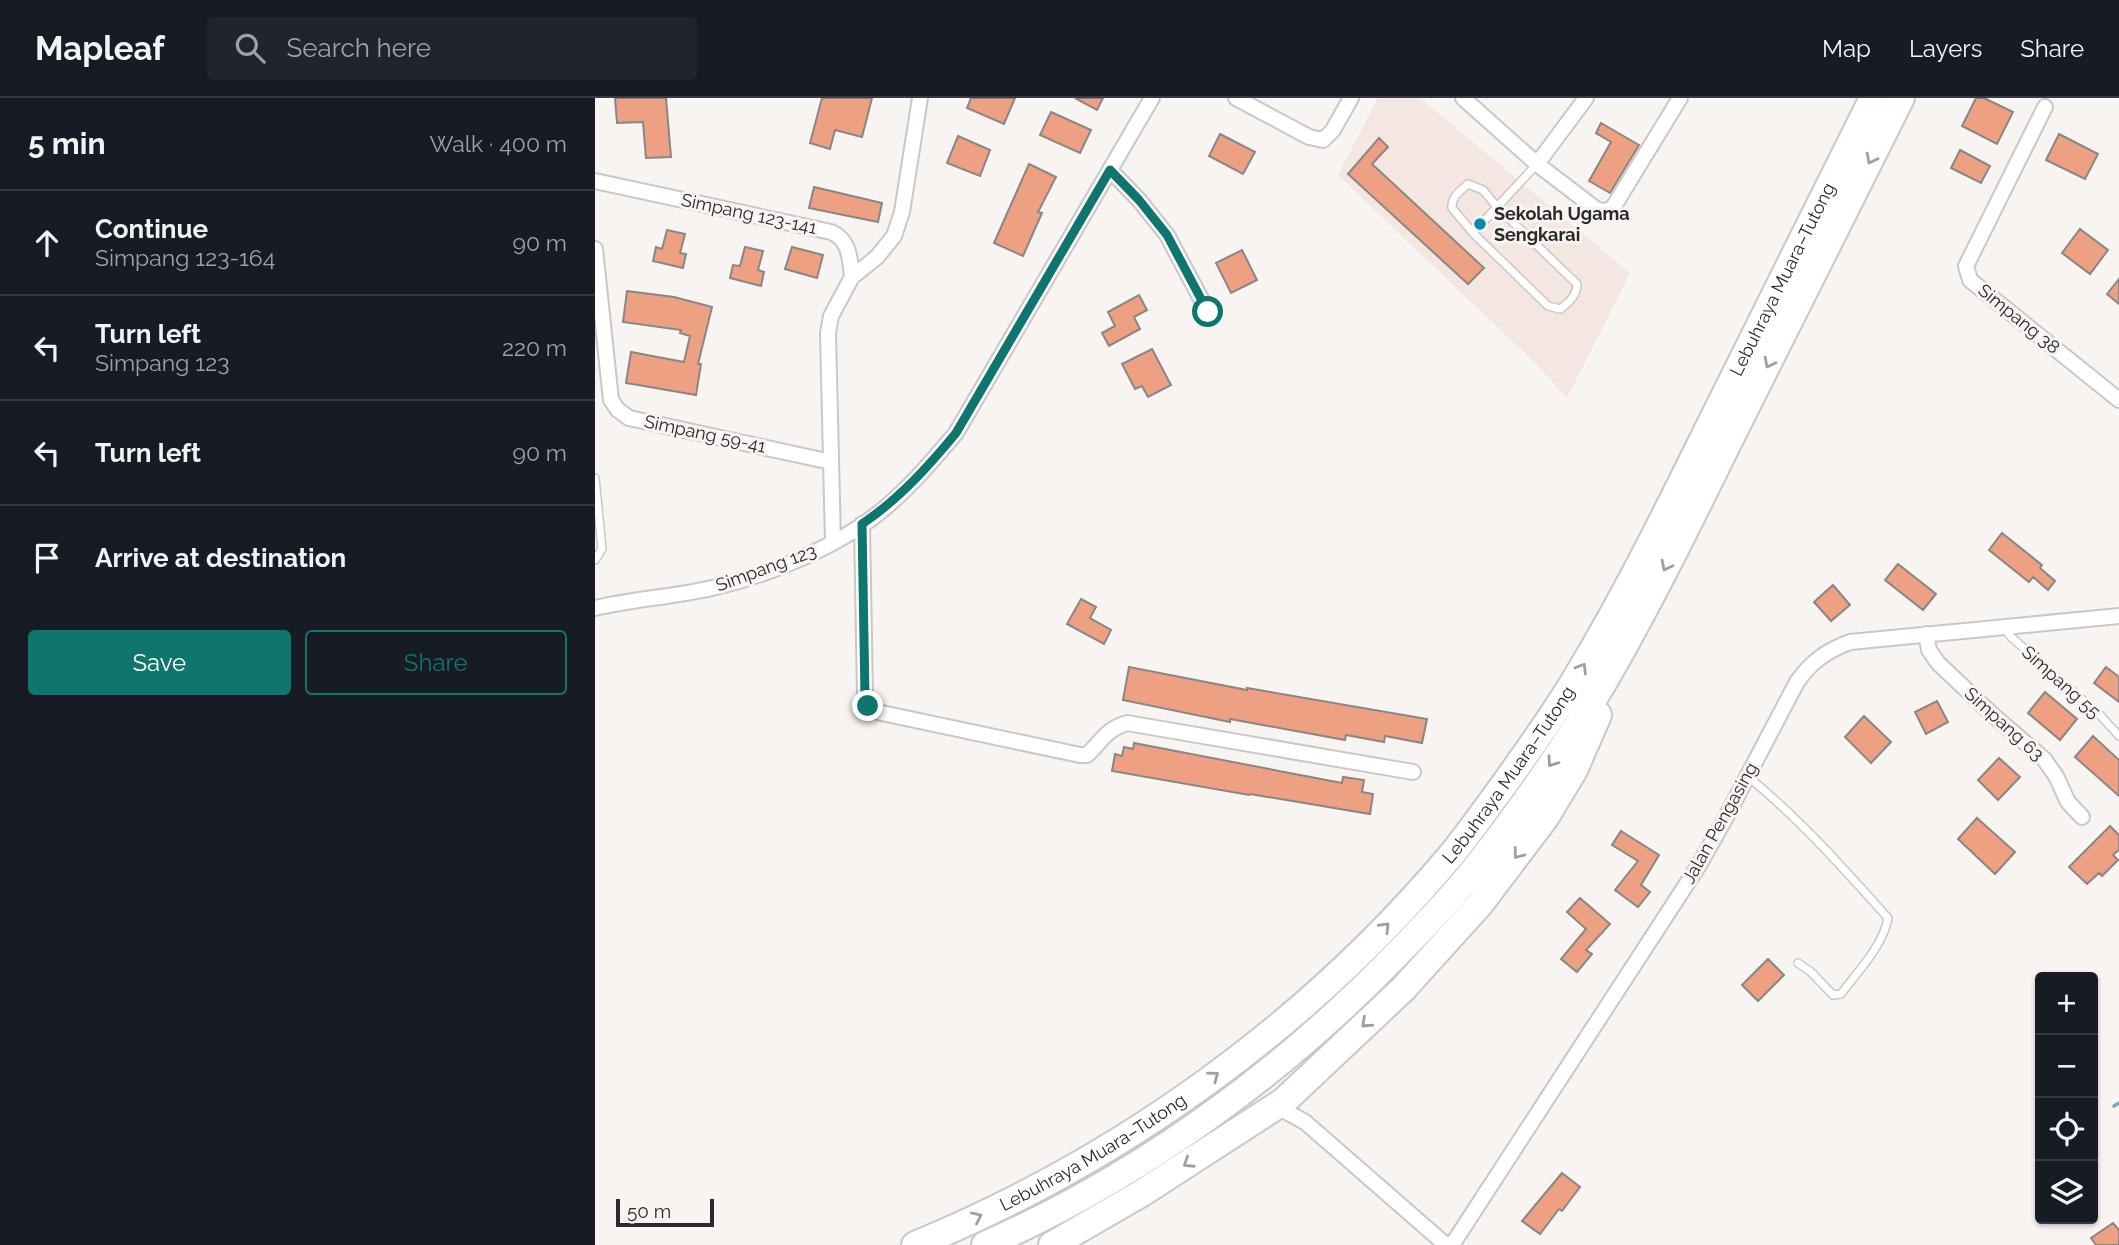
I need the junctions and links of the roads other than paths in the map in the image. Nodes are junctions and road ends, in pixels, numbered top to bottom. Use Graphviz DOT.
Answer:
graph roads {
  1 [pos="920,98"];
  2 [pos="1152,98"];
  3 [pos="1236,98"];
  4 [pos="1351,98"];
  5 [pos="1463,98"];
  6 [pos="1586,98"];
  7 [pos="1680,98"];
  8 [pos="1873,98"];
  9 [pos="1901,98"];
  10 [pos="2045,107"];
  11 [pos="1537,164"];
  12 [pos="1110,170"];
  13 [pos="595,181"];
  14 [pos="1498,208"];
  15 [pos="1473,233"];
  16 [pos="595,249"];
  17 [pos="852,277"];
  18 [pos="1208,312"];
  19 [pos="2119,400"];
  20 [pos="831,462"];
  21 [pos="595,478"];
  22 [pos="862,524"];
  23 [pos="833,543"];
  24 [pos="595,560"];
  25 [pos="599,607"];
  26 [pos="2119,616"];
  27 [pos="2003,627"];
  28 [pos="1926,634"];
  29 [pos="1601,686"];
  30 [pos="2119,736"];
  31 [pos="1413,772"];
  32 [pos="1747,776"];
  33 [pos="2082,817"];
  34 [pos="1798,963"];
  35 [pos="1297,1090"];
  36 [pos="1270,1110"];
  37 [pos="1305,1122"];
  38 [pos="915,1245"];
  39 [pos="985,1245"];
  40 [pos="1052,1245"];
  41 [pos="1446,1245"];
  42 [pos="1452,1245"];
  1 -- 17 [label="street"];
  2 -- 12 [label="street, Simpang 123"];
  3 -- 4 [label="street"];
  5 -- 11 [label="street"];
  6 -- 11 [label="street"];
  7 -- 11 [label="street"];
  38 -- 8 [label="highway, Lebuhraya Muara–Tutong, one-way"];
  9 -- 29 [label="highway, Lebuhraya Muara–Tutong, one-way"];
  10 -- 19 [label="street, Simpang 38"];
  11 -- 14 [label="lane"];
  12 -- 18 [label="street"];
  12 -- 22 [label="street, Simpang 123"];
  13 -- 17 [label="street, Simpang 123-141"];
  14 -- 15 [label="lane"];
  14 -- 15 [label="lane"];
  14 -- 15 [label="lane"];
  16 -- 20 [label="street, Simpang 59-41"];
  17 -- 20 [label="street"];
  20 -- 23 [label="street"];
  21 -- 24 [label="lane"];
  22 -- 23 [label="street, Simpang 123"];
  22 -- 31 [label="street"];
  23 -- 25 [label="street, Simpang 123"];
  26 -- 27 [label="street, Jalan Pengasing"];
  27 -- 28 [label="street, Jalan Pengasing"];
  27 -- 30 [label="lane, Simpang 55"];
  28 -- 32 [label="street, Jalan Pengasing"];
  28 -- 33 [label="street, Simpang 63"];
  29 -- 35 [label="highway, one-way"];
  29 -- 39 [label="highway, Lebuhraya Muara–Tutong, one-way"];
  32 -- 34 [label="lane"];
  32 -- 42 [label="street, Jalan Pengasing"];
  35 -- 36 [label="highway"];
  35 -- 37 [label="street"];
  36 -- 37 [label="street"];
  36 -- 40 [label="highway, one-way"];
  37 -- 41 [label="street"];
}
